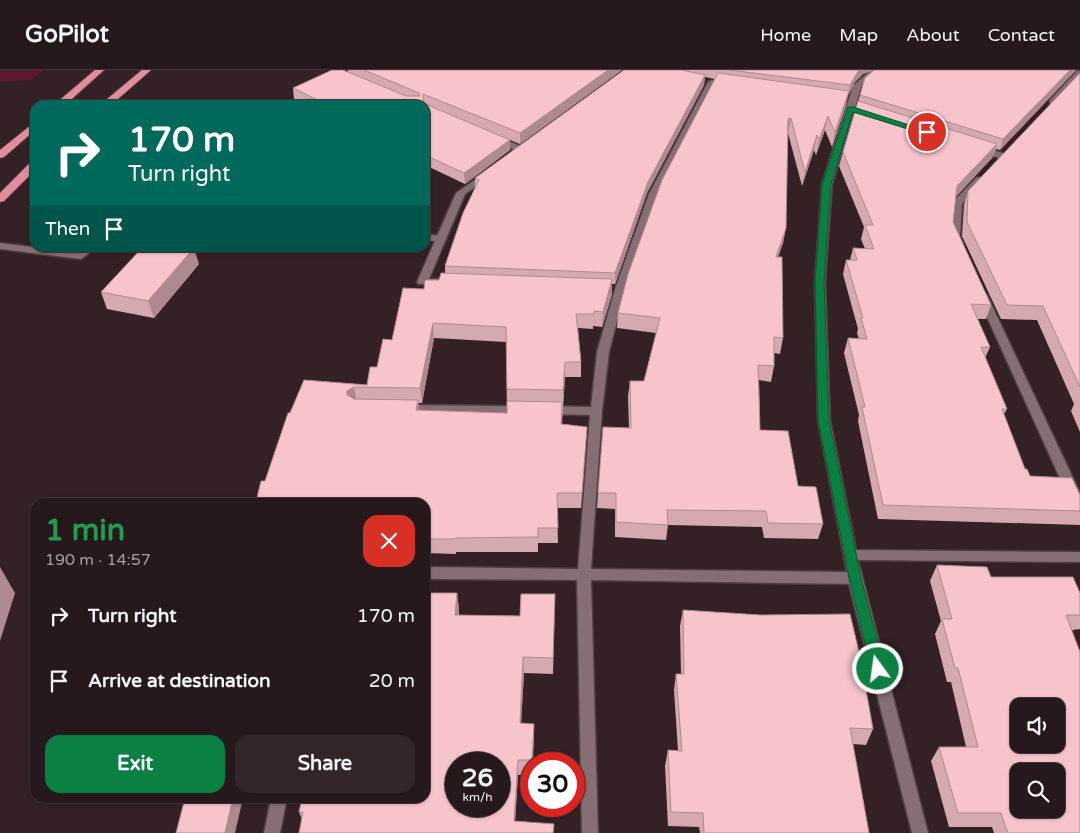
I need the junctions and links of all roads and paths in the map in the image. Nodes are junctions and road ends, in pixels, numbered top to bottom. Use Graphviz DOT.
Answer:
graph roads {
  1 [pos="100,70"];
  2 [pos="147,70"];
  3 [pos="876,70"];
  4 [pos="1080,73"];
  5 [pos="712,82"];
  6 [pos="65,100"];
  7 [pos="111,100"];
  8 [pos="1048,108"];
  9 [pos="30,130"];
  10 [pos="486,135"];
  11 [pos="974,147"];
  12 [pos="520,149"];
  13 [pos="0,156"];
  14 [pos="498,166"];
  15 [pos="30,169"];
  16 [pos="0,199"];
  17 [pos="430,238"];
  18 [pos="441,239"];
  19 [pos="0,246"];
  20 [pos="30,250"];
  21 [pos="49,252"];
  22 [pos="86,252"];
  23 [pos="963,254"];
  24 [pos="975,281"];
  25 [pos="451,283"];
  26 [pos="386,409"];
  27 [pos="596,411"];
  28 [pos="1080,507"];
  29 [pos="850,555"];
  30 [pos="1080,557"];
  31 [pos="430,573"];
  32 [pos="584,575"];
  33 [pos="855,578"];
  34 [pos="278,803"];
  35 [pos="272,833"];
  36 [pos="590,833"];
  37 [pos="920,833"];
  1 -- 6 [label="highway"];
  2 -- 7 [label="highway"];
  3 -- 29 [label="street"];
  4 -- 8 [label="street"];
  5 -- 27 [label="street"];
  9 -- 13 [label="highway"];
  10 -- 12 [label="street"];
  11 -- 23 [label="street"];
  14 -- 18 [label="street"];
  15 -- 16 [label="highway"];
  17 -- 18 [label="street"];
  18 -- 25 [label="street"];
  19 -- 20 [label="street"];
  21 -- 22 [label="street"];
  24 -- 28 [label="street"];
  26 -- 27 [label="street"];
  27 -- 32 [label="street"];
  29 -- 30 [label="street"];
  29 -- 33 [label="street"];
  31 -- 32 [label="street"];
  32 -- 33 [label="street"];
  32 -- 36 [label="street"];
  33 -- 37 [label="street"];
  34 -- 35 [label="street"];
}
